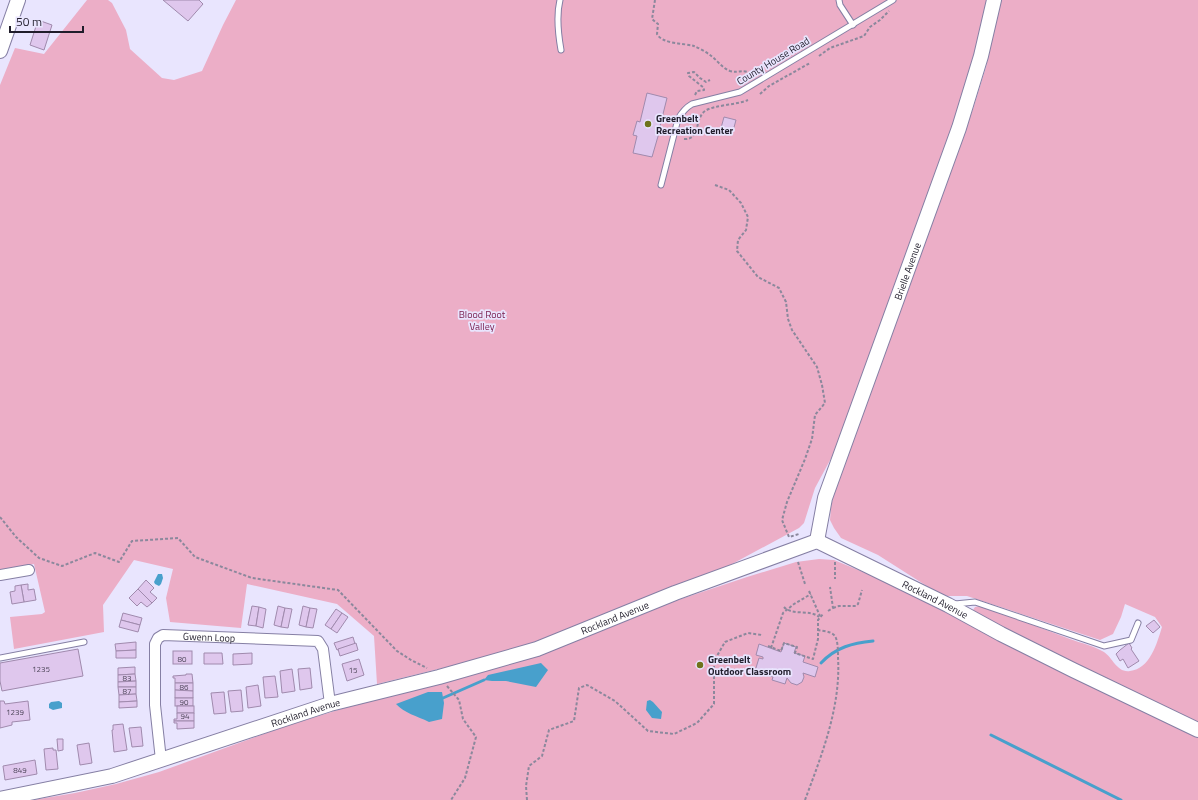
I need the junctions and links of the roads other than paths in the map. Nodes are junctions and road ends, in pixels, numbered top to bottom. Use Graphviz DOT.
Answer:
graph roads {
  1 [pos="18,0"];
  2 [pos="560,0"];
  3 [pos="839,0"];
  4 [pos="893,0"];
  5 [pos="994,0"];
  6 [pos="853,25"];
  7 [pos="561,50"];
  8 [pos="0,51"];
  9 [pos="661,185"];
  10 [pos="817,541"];
  11 [pos="29,570"];
  12 [pos="0,576"];
  13 [pos="948,605"];
  14 [pos="1138,623"];
  15 [pos="84,642"];
  16 [pos="0,658"];
  17 [pos="330,704"];
  18 [pos="1198,730"];
  19 [pos="161,760"];
  20 [pos="0,799"];
  1 -- 8 [label="street"];
  2 -- 7 [label="lane"];
  3 -- 6 [label="lane"];
  4 -- 6 [label="lane, County House Road"];
  5 -- 10 [label="street, Brielle Avenue"];
  6 -- 9 [label="lane, County House Road"];
  10 -- 13 [label="street, Rockland Avenue"];
  10 -- 17 [label="street, Rockland Avenue"];
  11 -- 12 [label="street"];
  13 -- 14 [label="lane"];
  13 -- 18 [label="street, Rockland Avenue"];
  15 -- 16 [label="lane"];
  17 -- 19 [label="street, Rockland Avenue"];
  17 -- 19 [label="street, Gwenn Loop"];
  19 -- 20 [label="street, Rockland Avenue"];
}
